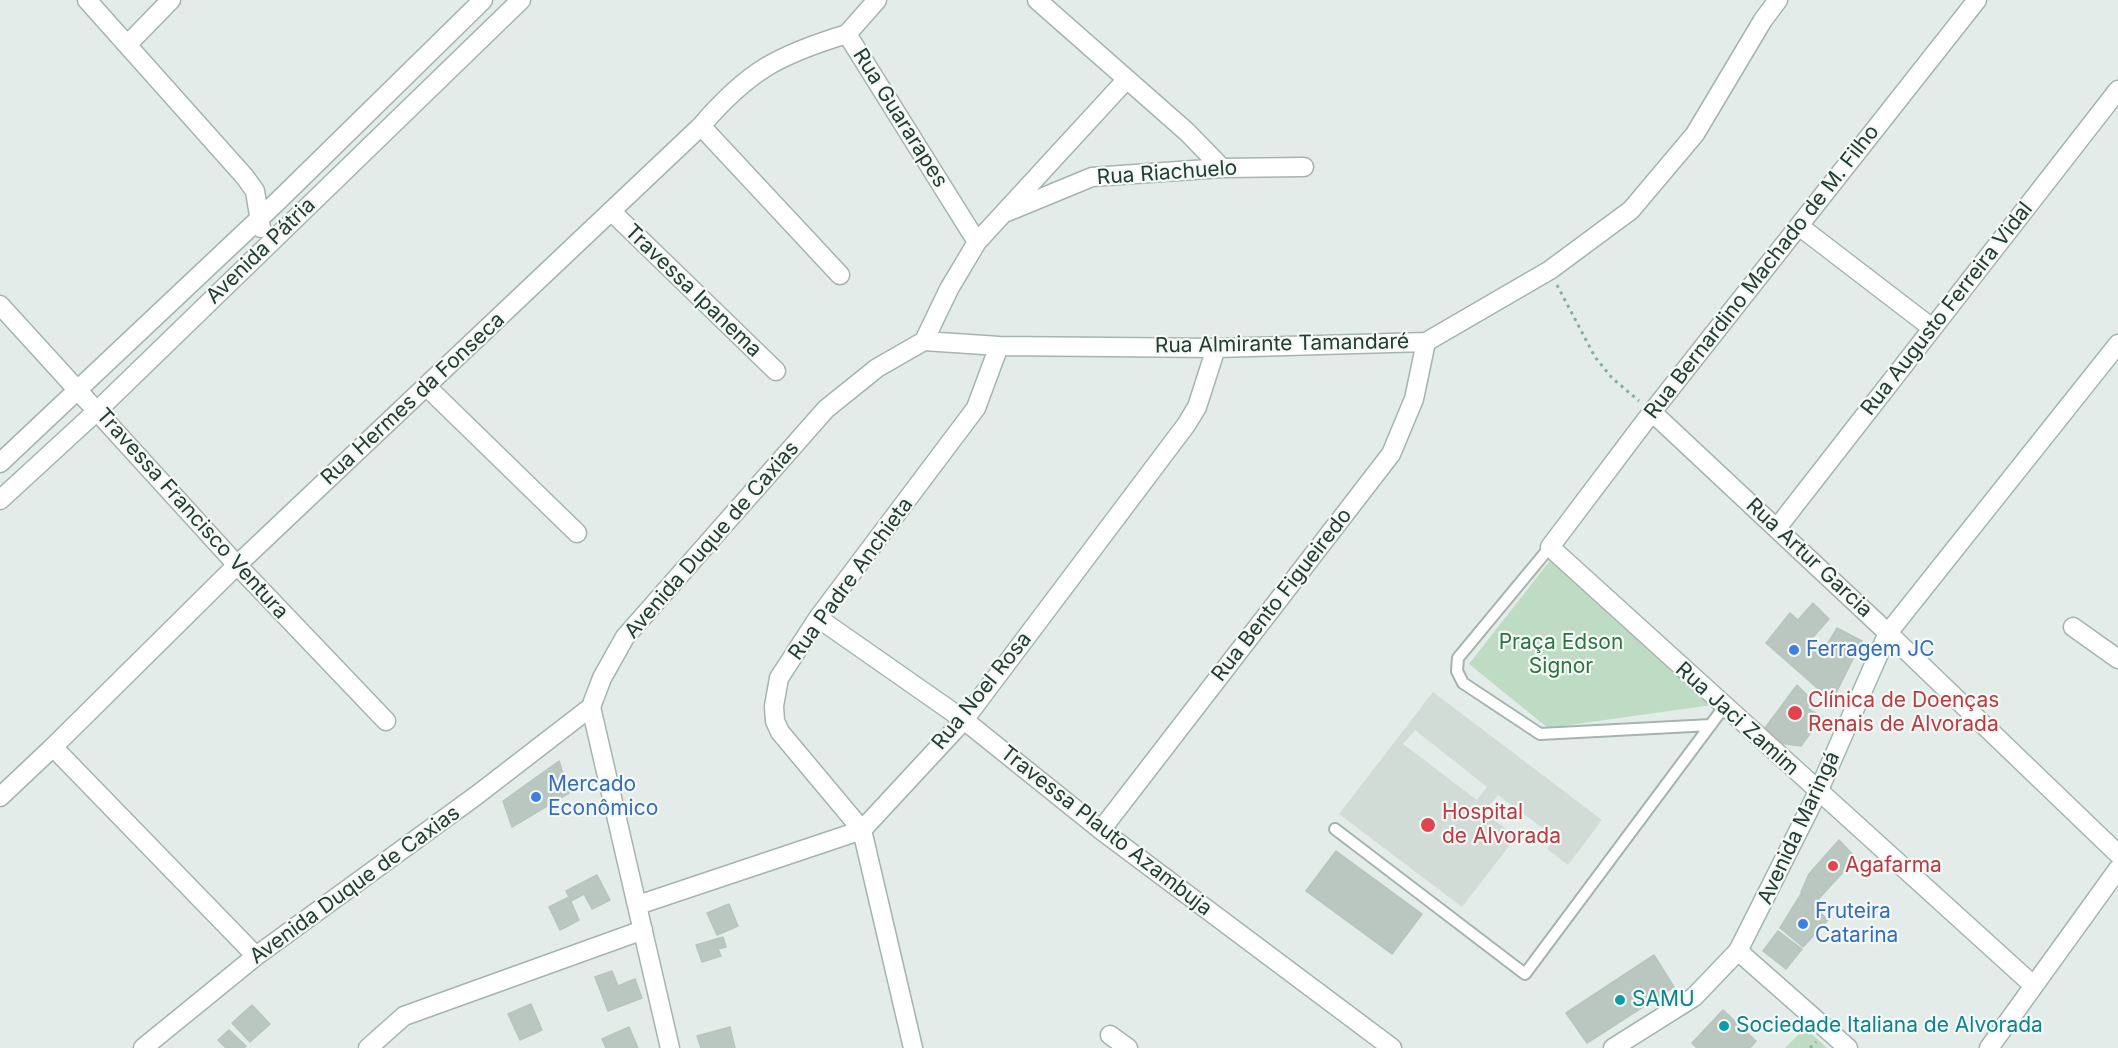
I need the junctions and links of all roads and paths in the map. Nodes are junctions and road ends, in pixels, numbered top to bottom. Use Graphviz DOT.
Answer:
graph roads {
  1 [pos="87,0"];
  2 [pos="171,0"];
  3 [pos="483,0"];
  4 [pos="521,0"];
  5 [pos="877,0"];
  6 [pos="1037,0"];
  7 [pos="1778,0"];
  8 [pos="1977,0"];
  9 [pos="847,34"];
  10 [pos="128,44"];
  11 [pos="1127,80"];
  12 [pos="2118,90"];
  13 [pos="702,126"];
  14 [pos="329,152"];
  15 [pos="1304,167"];
  16 [pos="1222,168"];
  17 [pos="345,170"];
  18 [pos="611,210"];
  19 [pos="1001,215"];
  20 [pos="261,218"];
  21 [pos="1799,226"];
  22 [pos="977,242"];
  23 [pos="262,250"];
  24 [pos="1550,270"];
  25 [pos="840,275"];
  26 [pos="0,305"];
  27 [pos="152,319"];
  28 [pos="1932,328"];
  29 [pos="170,340"];
  30 [pos="924,341"];
  31 [pos="1426,342"];
  32 [pos="2118,344"];
  33 [pos="999,346"];
  34 [pos="1216,348"];
  35 [pos="776,371"];
  36 [pos="427,387"];
  37 [pos="77,389"];
  38 [pos="98,410"];
  39 [pos="1652,411"];
  40 [pos="6,457"];
  41 [pos="31,472"];
  42 [pos="0,500"];
  43 [pos="1777,528"];
  44 [pos="577,533"];
  45 [pos="1550,547"];
  46 [pos="237,565"];
  47 [pos="818,618"];
  48 [pos="2073,627"];
  49 [pos="1888,633"];
  50 [pos="2118,659"];
  51 [pos="591,707"];
  52 [pos="1724,707"];
  53 [pos="964,720"];
  54 [pos="386,721"];
  55 [pos="1711,725"];
  56 [pos="53,747"];
  57 [pos="1818,792"];
  58 [pos="0,797"];
  59 [pos="1335,829"];
  60 [pos="862,830"];
  61 [pos="1101,830"];
  62 [pos="2118,854"];
  63 [pos="2118,868"];
  64 [pos="638,904"];
  65 [pos="643,930"];
  66 [pos="1738,951"];
  67 [pos="256,956"];
  68 [pos="2033,985"];
  69 [pos="1110,1035"];
  70 [pos="143,1048"];
  71 [pos="369,1048"];
  72 [pos="670,1048"];
  73 [pos="913,1048"];
  74 [pos="1128,1048"];
  75 [pos="1392,1048"];
  76 [pos="1613,1048"];
  77 [pos="1848,1048"];
  78 [pos="1989,1048"];
  1 -- 10 [label="street"];
  2 -- 10 [label="street"];
  3 -- 14 [label="street, Avenida Pátria"];
  4 -- 17 [label="street, Avenida Pátria"];
  5 -- 9 [label="street, Rua Guararapes"];
  6 -- 11 [label="street"];
  7 -- 24 [label="street, Rua Almirante Tamandaré"];
  8 -- 21 [label="street, Rua Bernardino Machado de M. Filho"];
  9 -- 13 [label="street, Rua Hermes da Fonseca"];
  9 -- 22 [label="street, Rua Guararapes"];
  10 -- 20 [label="street"];
  11 -- 16 [label="street"];
  11 -- 19 [label="street"];
  12 -- 28 [label="street, Rua Augusto Ferreira Vidal"];
  13 -- 18 [label="street, Rua Hermes da Fonseca"];
  13 -- 25 [label="street"];
  14 -- 17 [label="street"];
  14 -- 20 [label="street, Avenida Pátria"];
  15 -- 16 [label="street, Rua Riachuelo"];
  16 -- 19 [label="street, Rua Riachuelo"];
  17 -- 23 [label="street, Avenida Pátria"];
  18 -- 35 [label="street, Travessa Ipanema"];
  18 -- 36 [label="street, Rua Hermes da Fonseca"];
  19 -- 22 [label="street"];
  20 -- 23 [label="street"];
  20 -- 27 [label="street, Avenida Pátria"];
  21 -- 28 [label="street"];
  21 -- 39 [label="street, Rua Bernardino Machado de M. Filho"];
  22 -- 30 [label="street"];
  23 -- 29 [label="street, Avenida Pátria"];
  24 -- 31 [label="street, Rua Almirante Tamandaré"];
  24 -- 39 [label="path"];
  26 -- 37 [label="street, Travessa Francisco Ventura"];
  27 -- 29 [label="street"];
  27 -- 37 [label="street, Avenida Pátria"];
  28 -- 43 [label="street, Rua Augusto Ferreira Vidal"];
  29 -- 38 [label="street, Avenida Pátria"];
  30 -- 33 [label="street, Rua Almirante Tamandaré"];
  30 -- 51 [label="street, Avenida Duque de Caxias"];
  31 -- 34 [label="street, Rua Almirante Tamandaré"];
  31 -- 61 [label="street, Rua Bento Figueiredo"];
  32 -- 49 [label="street, Avenida Maringá"];
  33 -- 34 [label="street, Rua Almirante Tamandaré"];
  33 -- 47 [label="street, Rua Padre Anchieta"];
  34 -- 53 [label="street, Rua Noel Rosa"];
  36 -- 44 [label="street"];
  36 -- 46 [label="street, Rua Hermes da Fonseca"];
  37 -- 38 [label="street, Travessa Francisco Ventura"];
  37 -- 40 [label="street, Avenida Pátria"];
  38 -- 41 [label="street, Avenida Pátria"];
  38 -- 46 [label="street, Travessa Francisco Ventura"];
  39 -- 43 [label="street, Rua Artur Garcia"];
  39 -- 45 [label="street, Rua Bernardino Machado de M. Filho"];
  40 -- 41 [label="street"];
  41 -- 42 [label="street, Avenida Pátria"];
  43 -- 49 [label="street, Rua Artur Garcia"];
  45 -- 52 [label="street, Rua Jaci Zamim"];
  45 -- 55 [label="lane"];
  46 -- 54 [label="street, Travessa Francisco Ventura"];
  46 -- 56 [label="street, Rua Hermes da Fonseca"];
  47 -- 53 [label="street, Travessa Plauto Azambuja"];
  47 -- 60 [label="street, Rua Padre Anchieta"];
  48 -- 50 [label="street"];
  49 -- 57 [label="street, Avenida Maringá"];
  49 -- 62 [label="street, Rua Artur Garcia"];
  51 -- 64 [label="street"];
  51 -- 67 [label="street, Avenida Duque de Caxias"];
  52 -- 55 [label="lane"];
  52 -- 57 [label="street, Rua Jaci Zamim"];
  53 -- 60 [label="street, Rua Noel Rosa"];
  53 -- 61 [label="street, Travessa Plauto Azambuja"];
  55 -- 59 [label="lane"];
  56 -- 58 [label="street, Rua Hermes da Fonseca"];
  56 -- 67 [label="street"];
  57 -- 66 [label="street, Avenida Maringá"];
  57 -- 68 [label="street, Rua Jaci Zamim"];
  60 -- 64 [label="street, Rua Noel Rosa"];
  60 -- 73 [label="street, Rua Padre Anchieta"];
  61 -- 75 [label="street, Travessa Plauto Azambuja"];
  63 -- 68 [label="street"];
  64 -- 65 [label="street"];
  65 -- 71 [label="street"];
  65 -- 72 [label="street"];
  66 -- 76 [label="street, Avenida Maringá"];
  66 -- 77 [label="street"];
  67 -- 70 [label="street, Avenida Duque de Caxias"];
  68 -- 78 [label="street"];
  69 -- 74 [label="street"];
}
